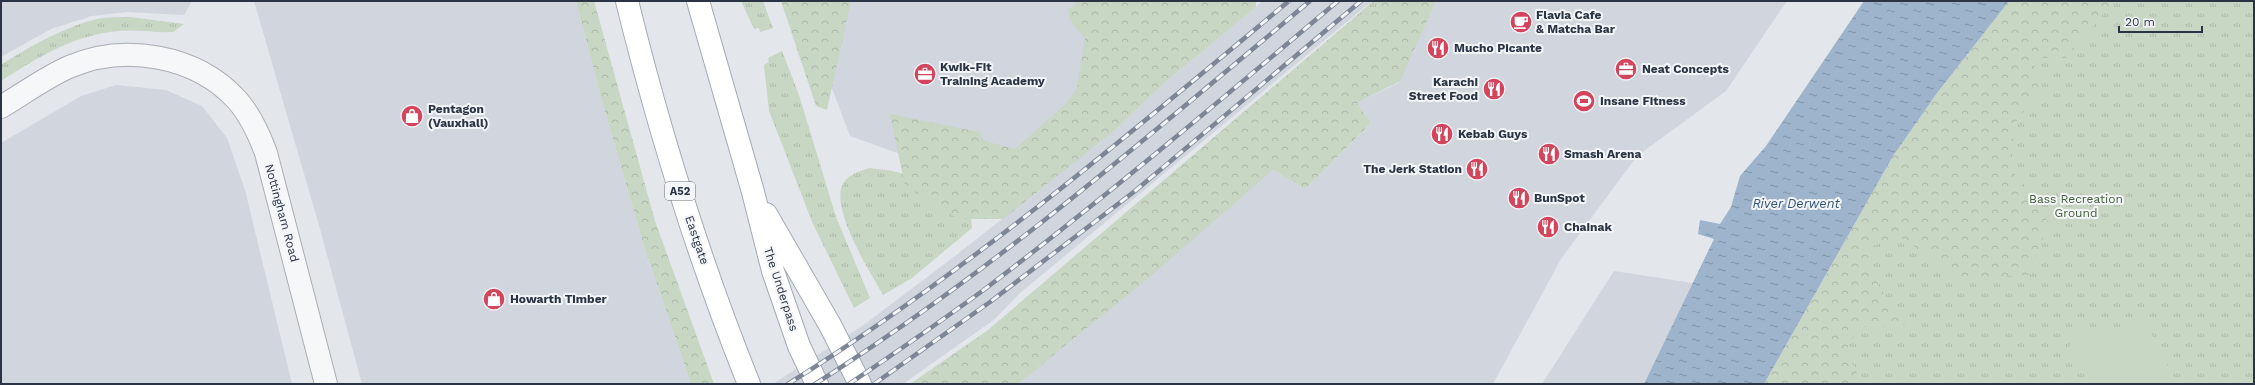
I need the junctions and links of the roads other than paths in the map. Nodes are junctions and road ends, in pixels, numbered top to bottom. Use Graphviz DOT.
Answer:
graph roads {
  1 [pos="627,1"];
  2 [pos="698,1"];
  3 [pos="1,107"];
  4 [pos="754,192"];
  5 [pos="326,384"];
  6 [pos="749,384"];
  7 [pos="818,384"];
  8 [pos="860,384"];
  1 -- 6 [label="main road, Eastgate / A52"];
  2 -- 4 [label="main road"];
  3 -- 5 [label="street, Nottingham Road"];
  4 -- 7 [label="main road, The Underpass"];
  4 -- 8 [label="main road"];
}
